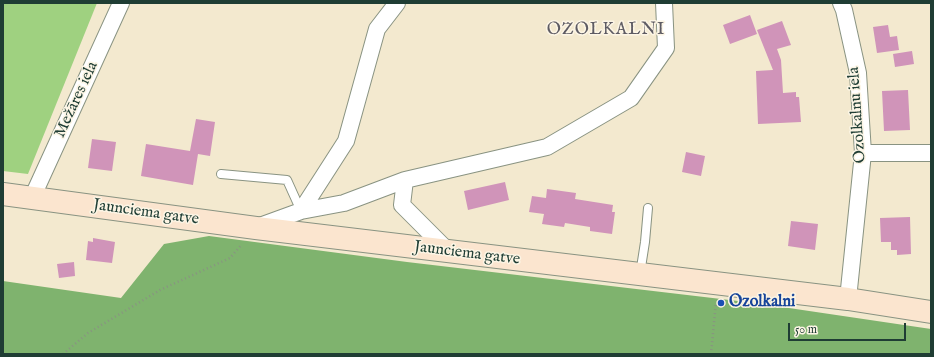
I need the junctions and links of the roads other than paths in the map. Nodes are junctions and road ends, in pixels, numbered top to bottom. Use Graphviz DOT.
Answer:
graph roads {
  1 [pos="121,3"];
  2 [pos="397,3"];
  3 [pos="664,3"];
  4 [pos="841,3"];
  5 [pos="863,153"];
  6 [pos="931,153"];
  7 [pos="221,174"];
  8 [pos="405,180"];
  9 [pos="3,194"];
  10 [pos="32,198"];
  11 [pos="648,208"];
  12 [pos="301,211"];
  13 [pos="256,228"];
  14 [pos="448,251"];
  15 [pos="640,275"];
  16 [pos="848,299"];
  17 [pos="931,312"];
  1 -- 10 [label="street, Mežāres iela"];
  2 -- 12 [label="street"];
  3 -- 8 [label="street"];
  4 -- 5 [label="street, Ozolkalnu iela"];
  5 -- 6 [label="street"];
  5 -- 16 [label="street, Ozolkalnu iela"];
  7 -- 12 [label="lane"];
  8 -- 12 [label="street"];
  8 -- 14 [label="street"];
  9 -- 10 [label="main road, Jaunciema gatve"];
  10 -- 13 [label="main road, Jaunciema gatve"];
  11 -- 15 [label="lane"];
  12 -- 13 [label="street"];
  13 -- 14 [label="main road, Jaunciema gatve"];
  14 -- 15 [label="main road, Jaunciema gatve"];
  15 -- 16 [label="main road, Jaunciema gatve"];
  16 -- 17 [label="main road, Jaunciema gatve"];
}
